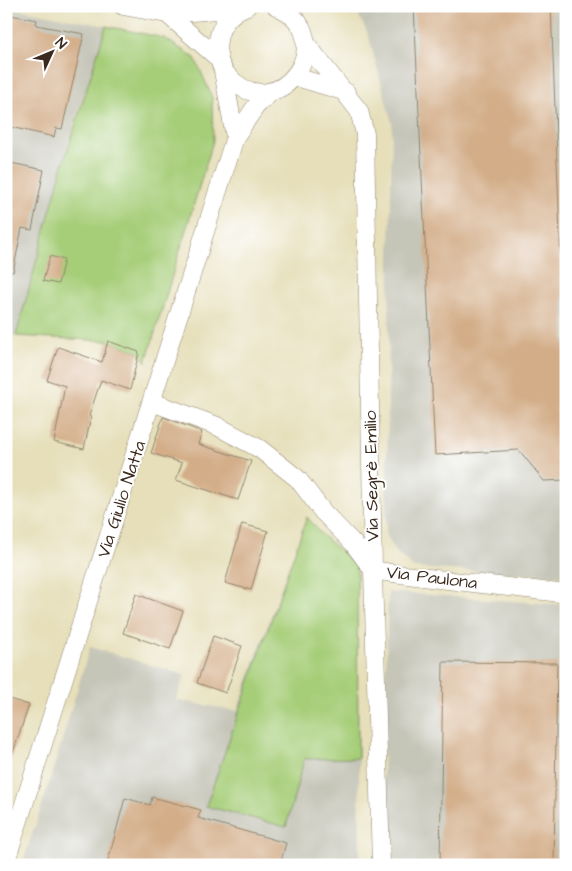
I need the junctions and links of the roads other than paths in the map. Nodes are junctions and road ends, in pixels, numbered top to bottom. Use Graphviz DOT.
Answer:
graph roads {
  1 [pos="123,6"];
  2 [pos="276,6"];
  3 [pos="298,6"];
  4 [pos="244,7"];
  5 [pos="166,14"];
  6 [pos="304,38"];
  7 [pos="221,64"];
  8 [pos="296,77"];
  9 [pos="272,91"];
  10 [pos="346,92"];
  11 [pos="235,137"];
  12 [pos="152,402"];
  13 [pos="373,570"];
  14 [pos="566,594"];
  15 [pos="6,861"];
  16 [pos="381,865"];
  1 -- 5 [label="street"];
  2 -- 6 [label="street, Via Segrè Emilio"];
  3 -- 6 [label="street"];
  4 -- 5 [label="street"];
  4 -- 7 [label="street, Via Giulio Natta"];
  5 -- 7 [label="street"];
  6 -- 8 [label="street"];
  6 -- 10 [label="street, Via Segrè Emilio"];
  7 -- 9 [label="street"];
  7 -- 11 [label="street, Via Giulio Natta"];
  8 -- 9 [label="street, Via Giulio Natta"];
  8 -- 10 [label="street"];
  9 -- 11 [label="street, Via Giulio Natta"];
  10 -- 13 [label="street, Via Segrè Emilio"];
  11 -- 12 [label="street, Via Giulio Natta"];
  12 -- 13 [label="street, Via Paulona"];
  12 -- 15 [label="street, Via Giulio Natta"];
  13 -- 14 [label="street, Via Paulona"];
  13 -- 16 [label="street, Via Segrè Emilio"];
}
